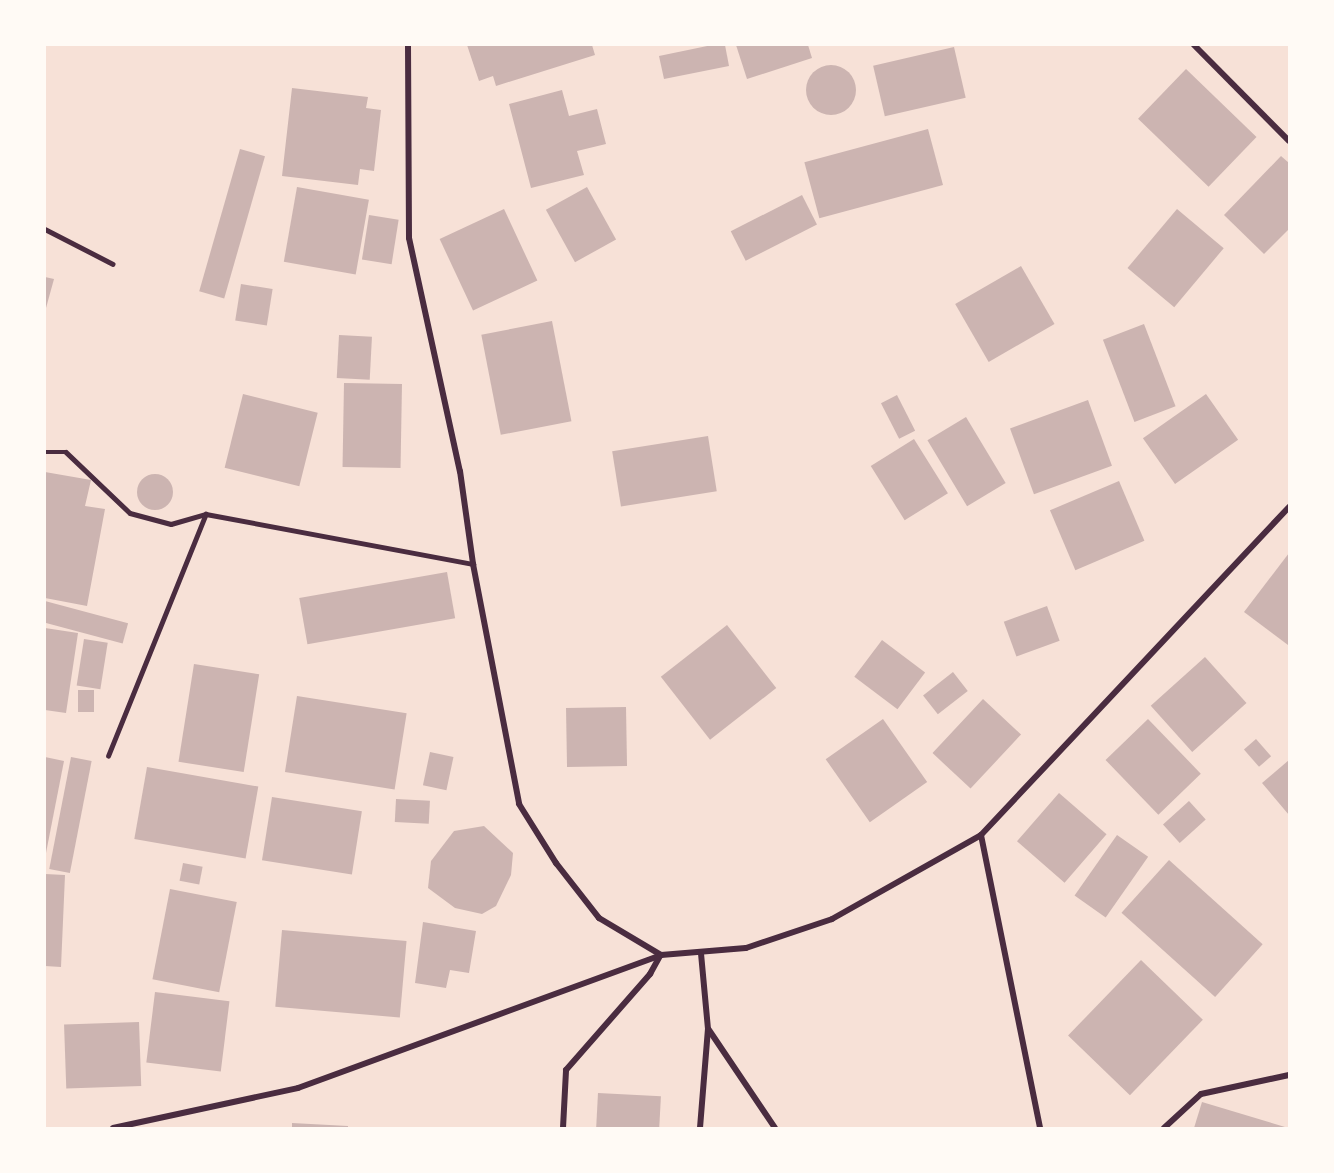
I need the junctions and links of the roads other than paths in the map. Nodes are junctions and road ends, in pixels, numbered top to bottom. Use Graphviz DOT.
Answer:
graph roads {
  1 [pos="408,45"];
  2 [pos="1194,45"];
  3 [pos="1289,141"];
  4 [pos="45,229"];
  5 [pos="113,264"];
  6 [pos="45,452"];
  7 [pos="1289,507"];
  8 [pos="206,514"];
  9 [pos="472,564"];
  10 [pos="108,756"];
  11 [pos="981,835"];
  12 [pos="701,953"];
  13 [pos="661,956"];
  14 [pos="708,1029"];
  15 [pos="1289,1075"];
  16 [pos="113,1128"];
  17 [pos="563,1128"];
  18 [pos="700,1128"];
  19 [pos="776,1128"];
  20 [pos="1040,1128"];
  21 [pos="1164,1128"];
  1 -- 9 [label="street"];
  2 -- 3 [label="street"];
  4 -- 5 [label="lane"];
  6 -- 8 [label="lane"];
  7 -- 11 [label="street"];
  8 -- 9 [label="lane"];
  8 -- 10 [label="lane"];
  9 -- 13 [label="street"];
  11 -- 12 [label="street"];
  11 -- 20 [label="street"];
  12 -- 13 [label="street"];
  12 -- 14 [label="street"];
  13 -- 16 [label="street"];
  13 -- 17 [label="street"];
  14 -- 18 [label="street"];
  14 -- 19 [label="street"];
  15 -- 21 [label="street"];
}
